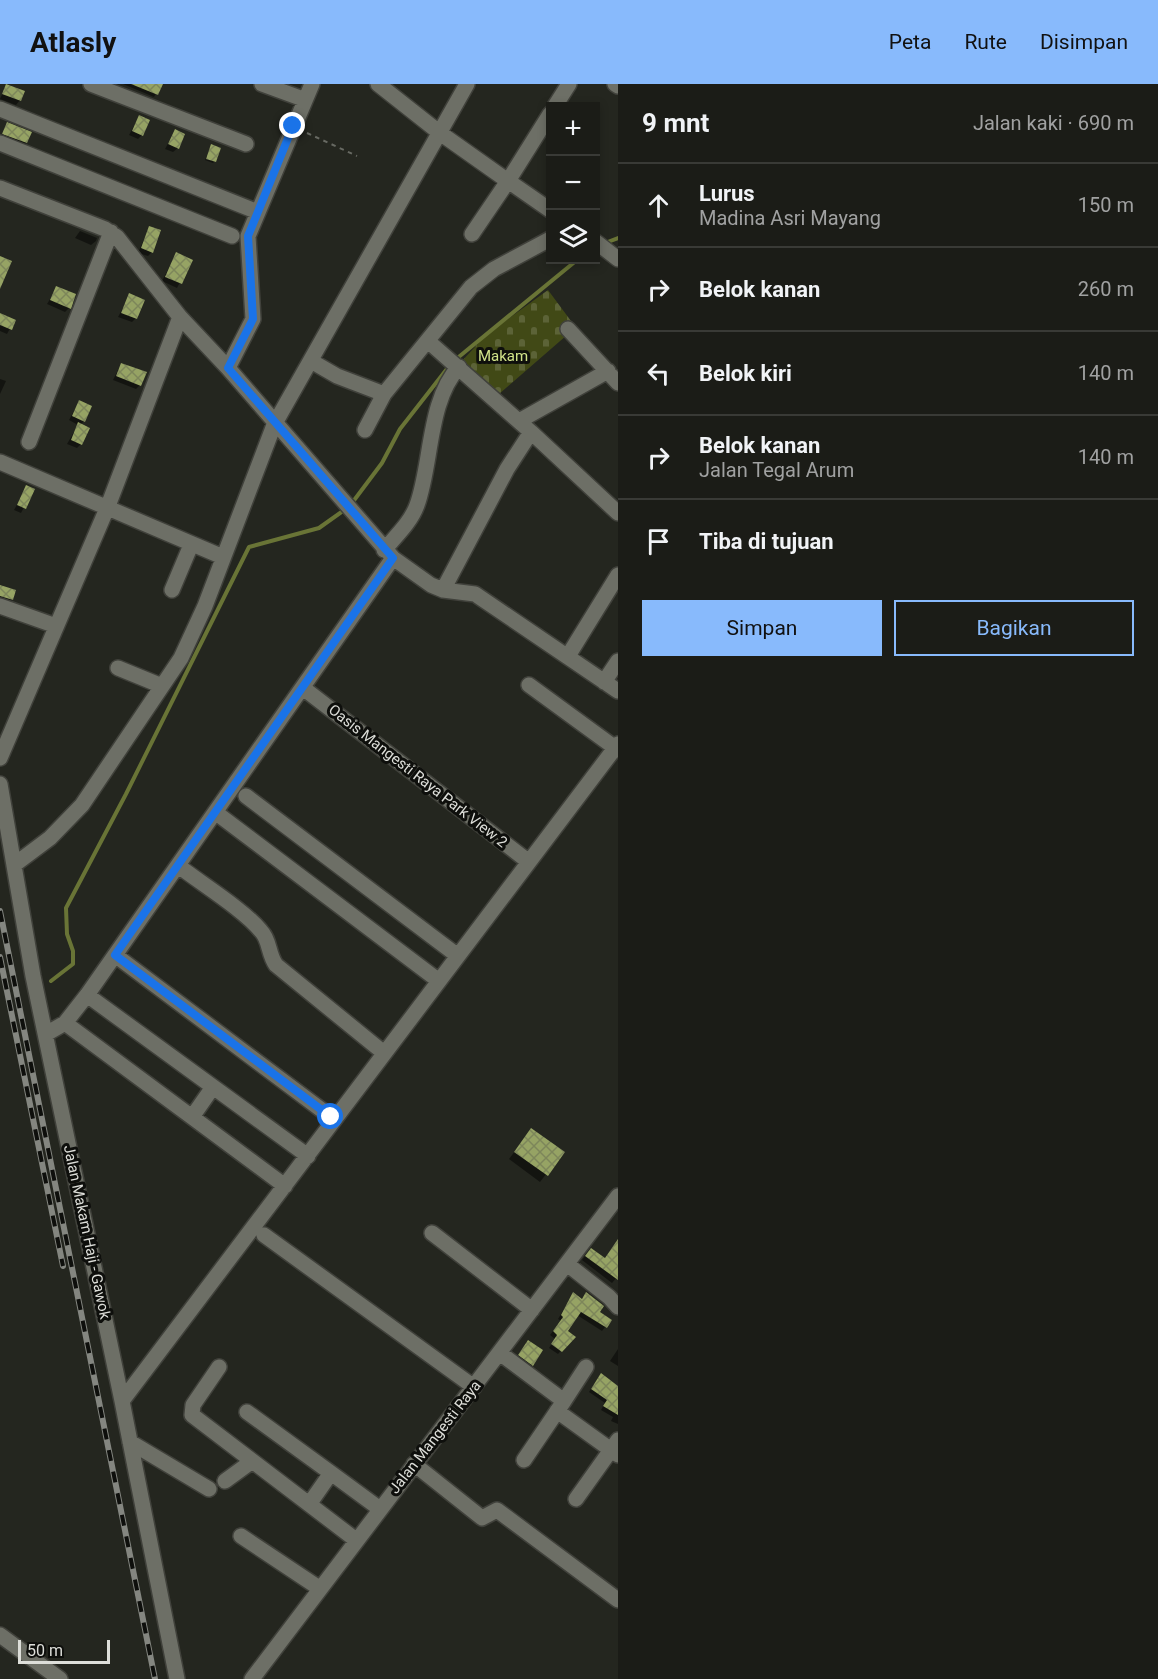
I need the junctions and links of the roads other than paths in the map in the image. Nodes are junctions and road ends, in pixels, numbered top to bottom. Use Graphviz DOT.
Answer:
graph roads {
  1 [pos="91,84"];
  2 [pos="262,84"];
  3 [pos="312,84"];
  4 [pos="378,84"];
  5 [pos="467,84"];
  6 [pos="569,84"];
  7 [pos="395,89"];
  8 [pos="303,99"];
  9 [pos="558,102"];
  10 [pos="0,109"];
  11 [pos="546,120"];
  12 [pos="440,133"];
  13 [pos="0,143"];
  14 [pos="246,144"];
  15 [pos="508,181"];
  16 [pos="0,188"];
  17 [pos="546,207"];
  18 [pos="258,212"];
  19 [pos="111,232"];
  20 [pos="472,234"];
  21 [pos="232,236"];
  22 [pos="546,241"];
  23 [pos="180,317"];
  24 [pos="568,329"];
  25 [pos="429,342"];
  26 [pos="311,361"];
  27 [pos="455,364"];
  28 [pos="228,368"];
  29 [pos="613,377"];
  30 [pos="384,394"];
  31 [pos="519,421"];
  32 [pos="274,425"];
  33 [pos="365,430"];
  34 [pos="531,432"];
  35 [pos="30,442"];
  36 [pos="0,462"];
  37 [pos="108,506"];
  38 [pos="618,513"];
  39 [pos="191,545"];
  40 [pos="389,554"];
  41 [pos="223,557"];
  42 [pos="618,575"];
  43 [pos="172,590"];
  44 [pos="443,590"];
  45 [pos="0,606"];
  46 [pos="56,626"];
  47 [pos="568,656"];
  48 [pos="618,662"];
  49 [pos="118,668"];
  50 [pos="604,682"];
  51 [pos="529,685"];
  52 [pos="162,686"];
  53 [pos="308,691"];
  54 [pos="618,691"];
  55 [pos="617,747"];
  56 [pos="0,758"];
  57 [pos="0,784"];
  58 [pos="246,796"];
  59 [pos="215,812"];
  60 [pos="529,861"];
  61 [pos="14,865"];
  62 [pos="180,867"];
  63 [pos="115,955"];
  64 [pos="458,956"];
  65 [pos="439,981"];
  66 [pos="87,995"];
  67 [pos="65,1023"];
  68 [pos="46,1034"];
  69 [pos="384,1053"];
  70 [pos="213,1088"];
  71 [pos="192,1117"];
  72 [pos="331,1117"];
  73 [pos="308,1156"];
  74 [pos="285,1186"];
  75 [pos="618,1196"];
  76 [pos="432,1233"];
  77 [pos="264,1235"];
  78 [pos="567,1264"];
  79 [pos="618,1307"];
  80 [pos="532,1310"];
  81 [pos="501,1354"];
  82 [pos="219,1367"];
  83 [pos="586,1367"];
  84 [pos="474,1387"];
  85 [pos="122,1401"];
  86 [pos="561,1406"];
  87 [pos="247,1412"];
  88 [pos="130,1442"];
  89 [pos="616,1448"];
  90 [pos="524,1460"];
  91 [pos="251,1462"];
  92 [pos="414,1464"];
  93 [pos="331,1473"];
  94 [pos="225,1482"];
  95 [pos="209,1489"];
  96 [pos="576,1499"];
  97 [pos="310,1503"];
  98 [pos="380,1509"];
  99 [pos="241,1536"];
  100 [pos="356,1540"];
  101 [pos="319,1588"];
  102 [pos="618,1600"];
  103 [pos="0,1635"];
  104 [pos="60,1679"];
  105 [pos="177,1679"];
  106 [pos="252,1679"];
  1 -- 14 [label="street"];
  2 -- 8 [label="street"];
  3 -- 8 [label="street"];
  4 -- 7 [label="street"];
  5 -- 12 [label="street"];
  6 -- 9 [label="street"];
  7 -- 12 [label="street"];
  8 -- 18 [label="street"];
  10 -- 18 [label="street"];
  11 -- 15 [label="street"];
  12 -- 15 [label="street"];
  12 -- 26 [label="street"];
  13 -- 21 [label="street"];
  15 -- 17 [label="street"];
  15 -- 20 [label="street"];
  16 -- 19 [label="street"];
  18 -- 28 [label="street"];
  19 -- 23 [label="street"];
  19 -- 35 [label="street"];
  22 -- 25 [label="street"];
  23 -- 28 [label="street"];
  23 -- 37 [label="street"];
  24 -- 29 [label="street"];
  25 -- 27 [label="street"];
  25 -- 30 [label="street"];
  26 -- 30 [label="street"];
  26 -- 32 [label="street"];
  27 -- 31 [label="street"];
  27 -- 40 [label="street"];
  28 -- 32 [label="street"];
  29 -- 31 [label="street"];
  30 -- 33 [label="street"];
  31 -- 34 [label="street"];
  32 -- 40 [label="street"];
  32 -- 41 [label="street"];
  34 -- 38 [label="street"];
  34 -- 44 [label="street"];
  36 -- 37 [label="street"];
  37 -- 39 [label="street"];
  37 -- 46 [label="street"];
  39 -- 41 [label="street"];
  39 -- 43 [label="street"];
  40 -- 44 [label="street"];
  40 -- 59 [label="street"];
  41 -- 52 [label="street"];
  42 -- 47 [label="street"];
  44 -- 47 [label="street"];
  45 -- 46 [label="street"];
  46 -- 56 [label="street"];
  47 -- 50 [label="street"];
  48 -- 50 [label="street"];
  49 -- 52 [label="street"];
  50 -- 54 [label="street"];
  51 -- 55 [label="street"];
  52 -- 61 [label="street"];
  53 -- 60 [label="street, Oasis Mangesti Raya Park View 2"];
  55 -- 60 [label="street"];
  57 -- 61 [label="street, Jalan Makam Haji - Gawok"];
  58 -- 64 [label="street"];
  59 -- 63 [label="street"];
  59 -- 65 [label="street"];
  60 -- 64 [label="street"];
  61 -- 68 [label="street, Jalan Makam Haji - Gawok"];
  62 -- 69 [label="street"];
  63 -- 66 [label="street"];
  63 -- 72 [label="street"];
  64 -- 65 [label="street"];
  65 -- 69 [label="street"];
  66 -- 67 [label="street"];
  66 -- 70 [label="street"];
  67 -- 68 [label="street"];
  67 -- 71 [label="street"];
  68 -- 85 [label="street, Jalan Makam Haji - Gawok"];
  69 -- 73 [label="street"];
  70 -- 71 [label="street"];
  70 -- 73 [label="street"];
  71 -- 74 [label="street"];
  73 -- 74 [label="street"];
  74 -- 85 [label="street"];
  75 -- 78 [label="street, Jalan Mangesti Raya"];
  76 -- 80 [label="street"];
  77 -- 84 [label="street"];
  78 -- 79 [label="street"];
  78 -- 80 [label="street, Jalan Mangesti Raya"];
  80 -- 81 [label="street, Jalan Mangesti Raya"];
  81 -- 84 [label="street, Jalan Mangesti Raya"];
  81 -- 86 [label="street"];
  82 -- 91 [label="street"];
  83 -- 86 [label="street"];
  84 -- 92 [label="street, Jalan Mangesti Raya"];
  85 -- 88 [label="street, Jalan Makam Haji - Gawok"];
  86 -- 89 [label="street"];
  86 -- 90 [label="street"];
  87 -- 93 [label="street"];
  88 -- 95 [label="street"];
  88 -- 105 [label="street, Jalan Makam Haji - Gawok"];
  89 -- 96 [label="street"];
  91 -- 94 [label="street"];
  91 -- 97 [label="street"];
  92 -- 98 [label="street, Jalan Mangesti Raya"];
  92 -- 102 [label="street"];
  93 -- 97 [label="street"];
  93 -- 98 [label="street"];
  97 -- 100 [label="street"];
  98 -- 100 [label="street, Jalan Mangesti Raya"];
  99 -- 101 [label="street"];
  100 -- 101 [label="street, Jalan Mangesti Raya"];
  101 -- 106 [label="street, Jalan Mangesti Raya"];
  103 -- 104 [label="street"];
}
